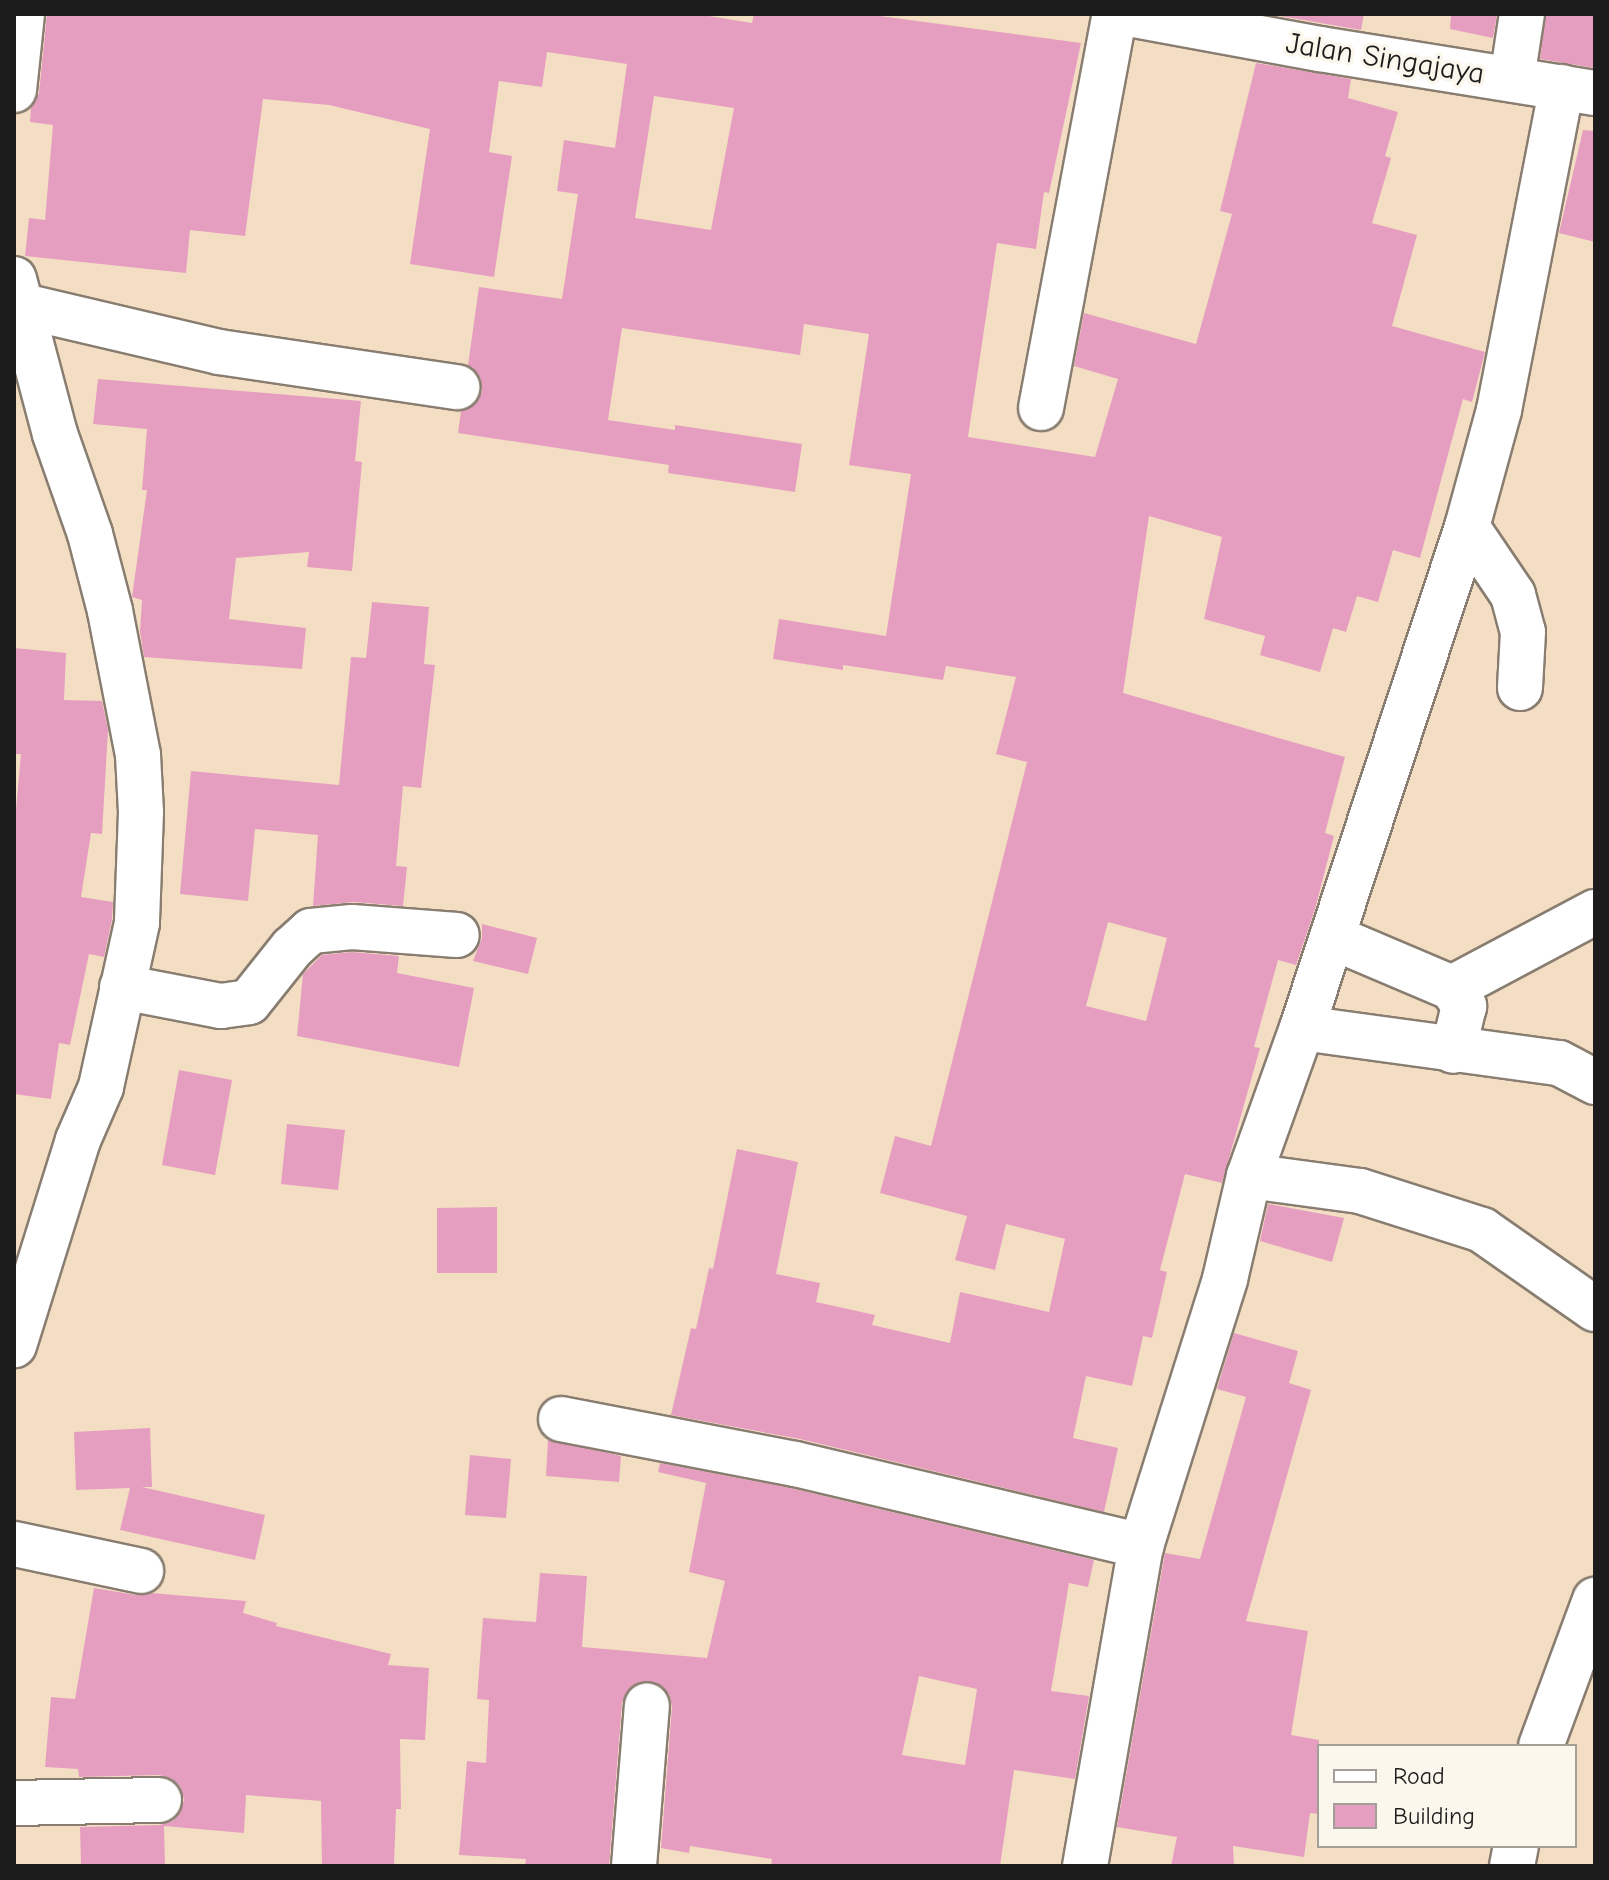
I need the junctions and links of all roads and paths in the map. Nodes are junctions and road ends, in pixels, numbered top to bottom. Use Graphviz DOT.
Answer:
graph roads {
  1 [pos="22,14"];
  2 [pos="1115,14"];
  3 [pos="1129,14"];
  4 [pos="1522,14"];
  5 [pos="1512,79"];
  6 [pos="14,90"];
  7 [pos="1578,90"];
  8 [pos="16,292"];
  9 [pos="457,387"];
  10 [pos="1041,408"];
  11 [pos="1467,527"];
  12 [pos="1520,688"];
  13 [pos="1595,912"];
  14 [pos="457,935"];
  15 [pos="1332,937"];
  16 [pos="1452,988"];
  17 [pos="142,991"];
  18 [pos="1302,1028"];
  19 [pos="1453,1051"];
  20 [pos="1595,1082"];
  21 [pos="1249,1176"];
  22 [pos="1595,1309"];
  23 [pos="14,1345"];
  24 [pos="561,1419"];
  25 [pos="14,1544"];
  26 [pos="1141,1546"];
  27 [pos="141,1571"];
  28 [pos="1595,1600"];
  29 [pos="647,1706"];
  30 [pos="1542,1744"];
  31 [pos="159,1800"];
  32 [pos="14,1803"];
  33 [pos="634,1866"];
  34 [pos="1085,1866"];
  1 -- 6 [label="street"];
  2 -- 10 [label="street"];
  3 -- 5 [label="street, Jalan Singajaya"];
  4 -- 5 [label="street"];
  5 -- 7 [label="street, Jalan Singajaya"];
  7 -- 11 [label="street"];
  8 -- 9 [label="street"];
  8 -- 17 [label="street"];
  11 -- 12 [label="street"];
  11 -- 15 [label="street"];
  13 -- 16 [label="street"];
  14 -- 17 [label="street"];
  15 -- 16 [label="street"];
  15 -- 18 [label="street"];
  16 -- 19 [label="street"];
  17 -- 23 [label="street"];
  18 -- 19 [label="street"];
  18 -- 21 [label="street"];
  19 -- 20 [label="street"];
  21 -- 22 [label="street"];
  21 -- 26 [label="street"];
  24 -- 26 [label="street"];
  25 -- 27 [label="street"];
  26 -- 34 [label="street"];
  28 -- 30 [label="street"];
  29 -- 33 [label="street"];
  31 -- 32 [label="street"];
}
